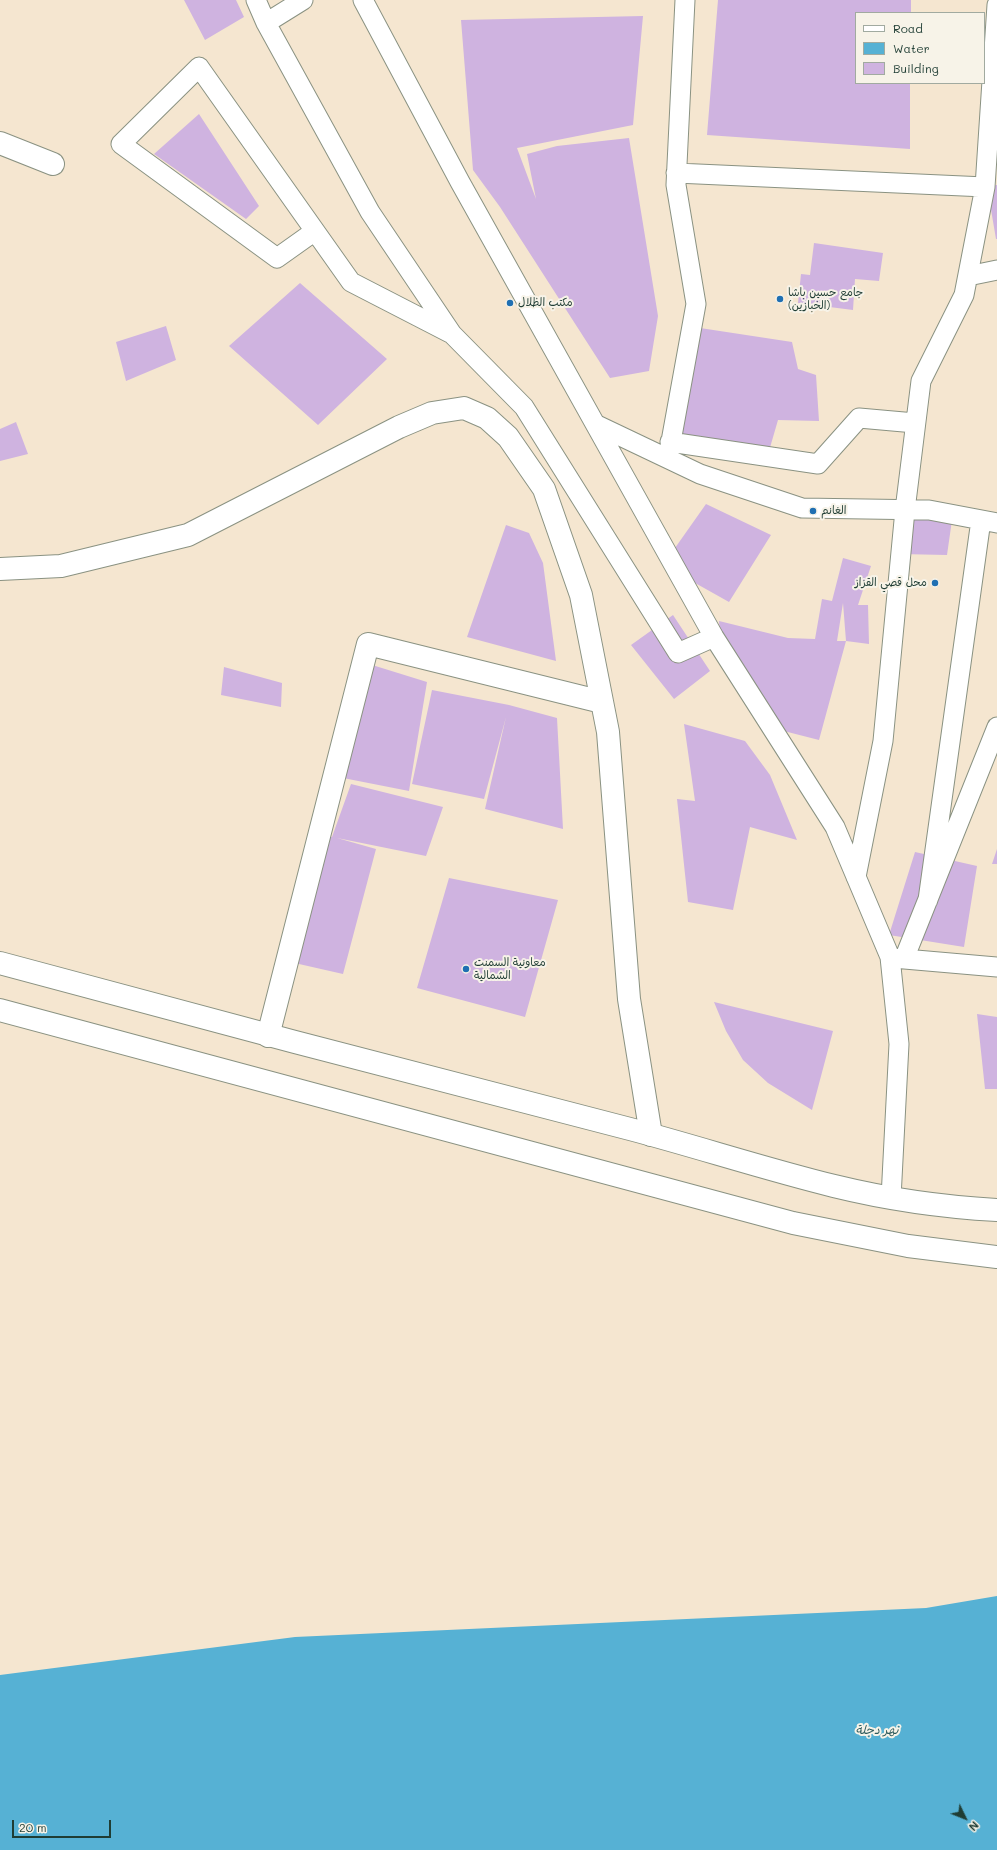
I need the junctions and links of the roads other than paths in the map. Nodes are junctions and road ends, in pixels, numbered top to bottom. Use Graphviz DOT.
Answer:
graph roads {
  1 [pos="256,0"];
  2 [pos="303,0"];
  3 [pos="362,0"];
  4 [pos="685,0"];
  5 [pos="997,5"];
  6 [pos="266,23"];
  7 [pos="0,143"];
  8 [pos="53,164"];
  9 [pos="676,173"];
  10 [pos="985,187"];
  11 [pos="315,231"];
  12 [pos="997,270"];
  13 [pos="968,276"];
  14 [pos="452,334"];
  15 [pos="916,423"];
  16 [pos="595,424"];
  17 [pos="669,450"];
  18 [pos="905,510"];
  19 [pos="989,521"];
  20 [pos="0,569"];
  21 [pos="714,637"];
  22 [pos="602,702"];
  23 [pos="997,727"];
  24 [pos="856,877"];
  25 [pos="928,900"];
  26 [pos="897,958"];
  27 [pos="0,963"];
  28 [pos="997,968"];
  29 [pos="0,1010"];
  30 [pos="268,1036"];
  31 [pos="651,1134"];
  32 [pos="892,1198"];
  33 [pos="997,1210"];
  34 [pos="997,1257"];
  1 -- 6 [label="street"];
  2 -- 6 [label="street"];
  3 -- 16 [label="street"];
  4 -- 9 [label="street"];
  5 -- 10 [label="street"];
  6 -- 14 [label="street"];
  7 -- 8 [label="main road"];
  9 -- 10 [label="street"];
  9 -- 17 [label="street"];
  10 -- 13 [label="street"];
  11 -- 11 [label="street"];
  11 -- 14 [label="street"];
  12 -- 13 [label="street"];
  13 -- 15 [label="street"];
  14 -- 21 [label="street"];
  15 -- 17 [label="street"];
  15 -- 18 [label="street"];
  16 -- 17 [label="street"];
  16 -- 21 [label="street"];
  17 -- 18 [label="street"];
  18 -- 19 [label="street"];
  18 -- 24 [label="street"];
  19 -- 25 [label="street"];
  20 -- 22 [label="main road"];
  21 -- 24 [label="street"];
  22 -- 30 [label="main road"];
  22 -- 31 [label="main road"];
  23 -- 25 [label="street"];
  24 -- 26 [label="street"];
  25 -- 26 [label="street"];
  26 -- 28 [label="street"];
  26 -- 32 [label="street"];
  27 -- 30 [label="main road"];
  29 -- 34 [label="main road"];
  30 -- 31 [label="main road"];
  31 -- 32 [label="main road"];
  32 -- 33 [label="main road"];
}
